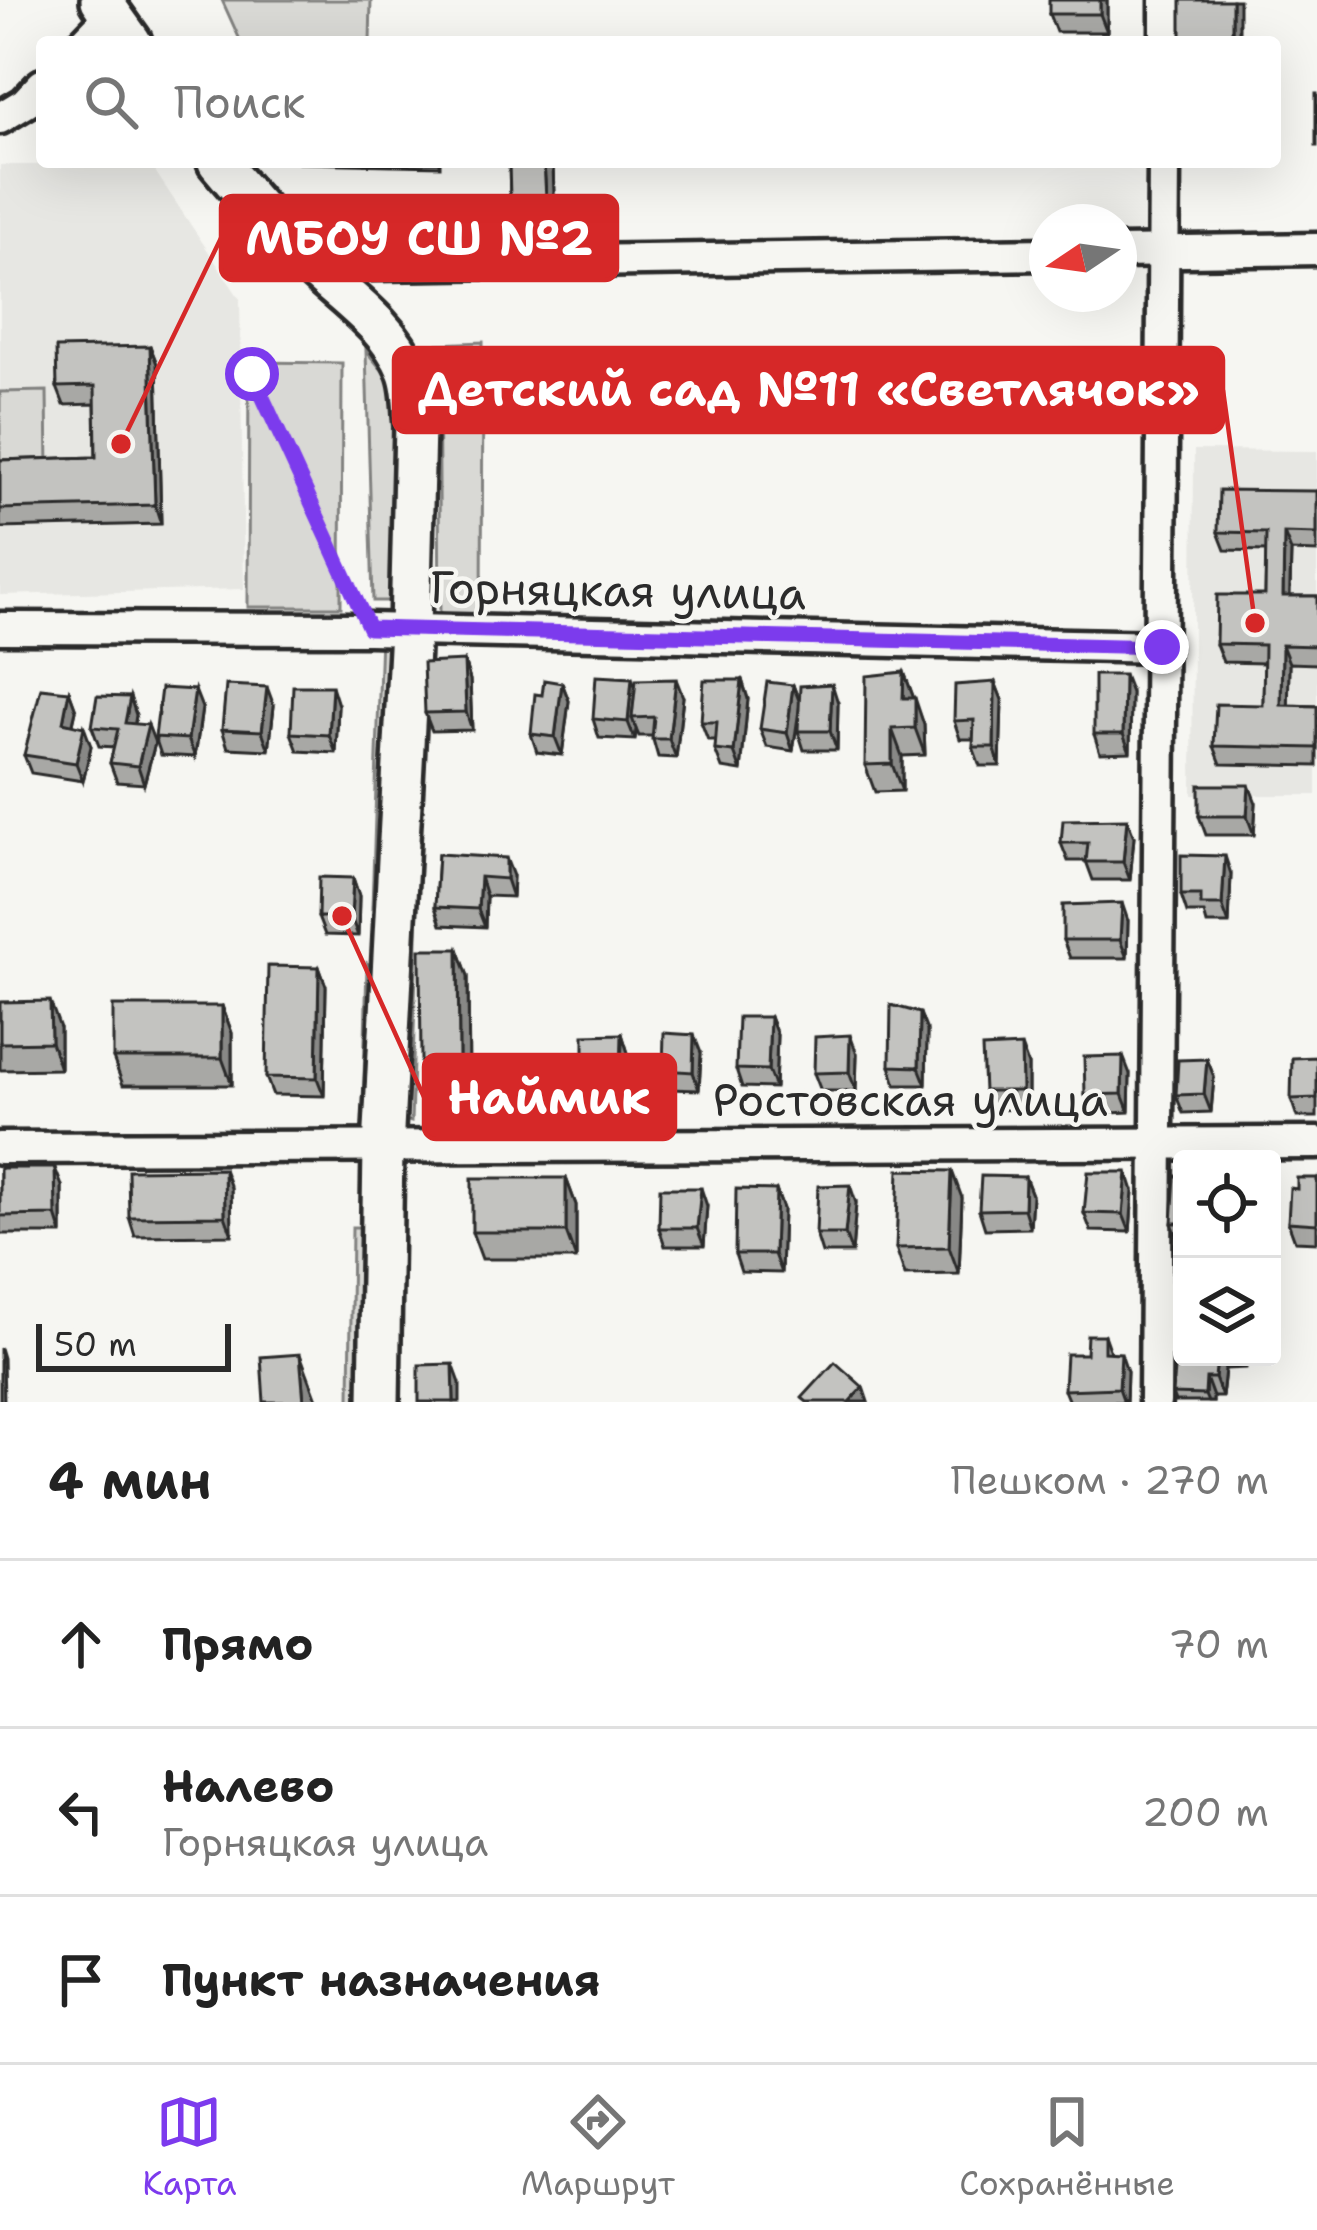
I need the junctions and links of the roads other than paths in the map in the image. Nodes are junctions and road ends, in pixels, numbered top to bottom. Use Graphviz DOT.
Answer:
graph roads {
  1 [pos="1166,0"];
  2 [pos="1166,36"];
  3 [pos="36,92"];
  4 [pos="0,118"];
  5 [pos="223,168"];
  6 [pos="1164,168"];
  7 [pos="1317,250"];
  8 [pos="1137,252"];
  9 [pos="1163,252"];
  10 [pos="1029,254"];
  11 [pos="311,265"];
  12 [pos="0,628"];
  13 [pos="410,629"];
  14 [pos="1162,647"];
  15 [pos="1160,1143"];
  16 [pos="1317,1143"];
  17 [pos="0,1148"];
  18 [pos="383,1149"];
  19 [pos="379,1402"];
  20 [pos="1155,1402"];
  1 -- 2 [label="street"];
  3 -- 4 [label="street"];
  5 -- 11 [label="street"];
  6 -- 9 [label="street"];
  7 -- 9 [label="street"];
  8 -- 9 [label="street"];
  9 -- 14 [label="street"];
  10 -- 11 [label="street"];
  11 -- 13 [label="street"];
  12 -- 13 [label="street, Горняцкая улица"];
  13 -- 14 [label="street, Горняцкая улица"];
  13 -- 18 [label="street"];
  14 -- 15 [label="street"];
  15 -- 16 [label="street, Ростовская улица"];
  15 -- 18 [label="street, Ростовская улица"];
  15 -- 20 [label="street"];
  17 -- 18 [label="street, Ростовская улица"];
  18 -- 19 [label="street"];
}
